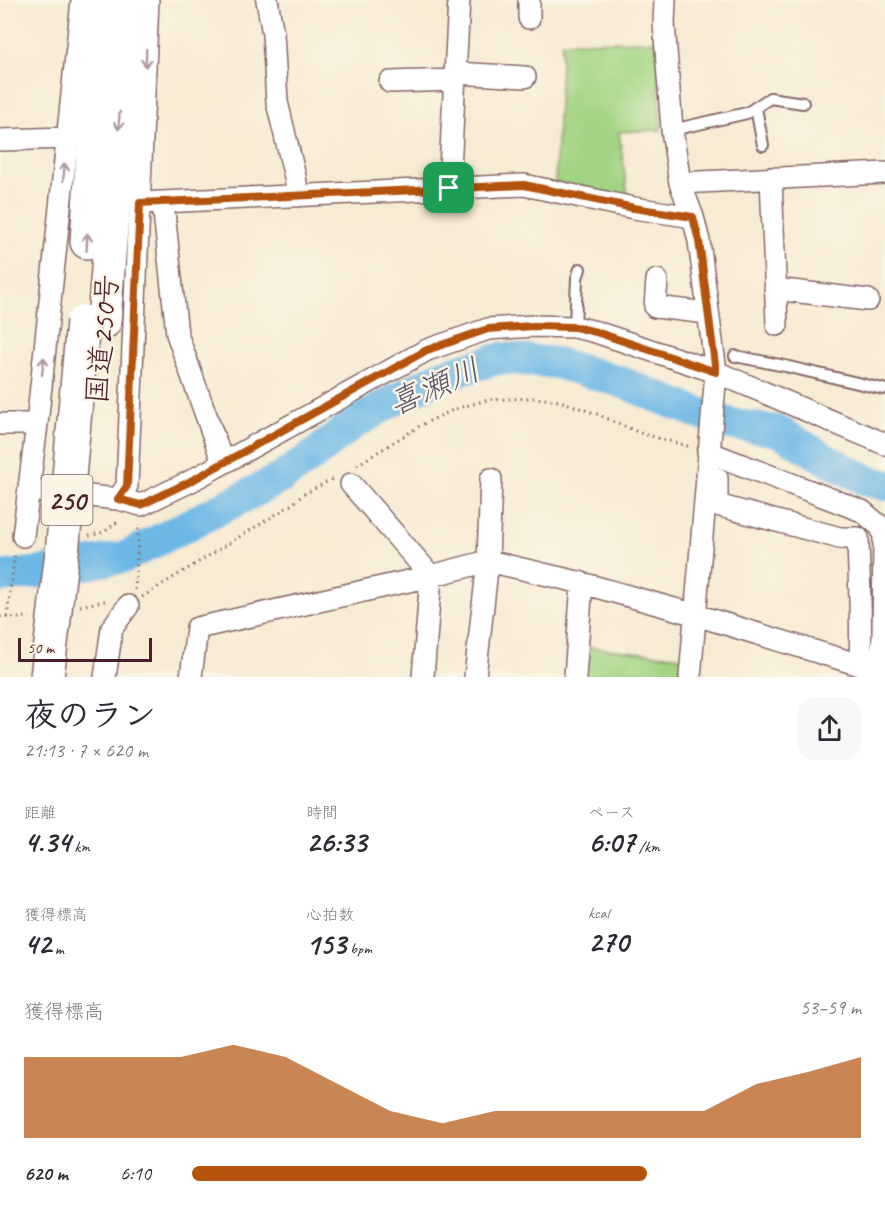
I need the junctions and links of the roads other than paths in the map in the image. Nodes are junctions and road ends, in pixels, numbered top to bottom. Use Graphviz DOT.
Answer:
graph roads {
  1 [pos="81,0"];
  2 [pos="102,0"];
  3 [pos="128,0"];
  4 [pos="148,0"];
  5 [pos="267,0"];
  6 [pos="459,0"];
  7 [pos="665,0"];
  8 [pos="455,77"];
  9 [pos="525,77"];
  10 [pos="390,82"];
  11 [pos="802,103"];
  12 [pos="756,108"];
  13 [pos="672,130"];
  14 [pos="68,138"];
  15 [pos="0,140"];
  16 [pos="763,145"];
  17 [pos="885,173"];
  18 [pos="771,178"];
  19 [pos="680,183"];
  20 [pos="449,188"];
  21 [pos="298,196"];
  22 [pos="140,203"];
  23 [pos="163,203"];
  24 [pos="693,217"];
  25 [pos="580,269"];
  26 [pos="657,280"];
  27 [pos="775,289"];
  28 [pos="868,300"];
  29 [pos="708,313"];
  30 [pos="93,322"];
  31 [pos="777,325"];
  32 [pos="575,327"];
  33 [pos="729,365"];
  34 [pos="883,389"];
  35 [pos="0,423"];
  36 [pos="37,424"];
  37 [pos="885,444"];
  38 [pos="711,453"];
  39 [pos="223,463"];
  40 [pos="346,477"];
  41 [pos="491,479"];
  42 [pos="29,490"];
  43 [pos="118,499"];
  44 [pos="867,516"];
  45 [pos="858,538"];
  46 [pos="884,540"];
  47 [pos="19,544"];
  48 [pos="488,561"];
  49 [pos="431,576"];
  50 [pos="582,583"];
  51 [pos="131,600"];
  52 [pos="696,615"];
  53 [pos="875,670"];
  54 [pos="47,677"];
  55 [pos="67,677"];
  56 [pos="105,677"];
  57 [pos="191,677"];
  58 [pos="423,677"];
  59 [pos="475,677"];
  60 [pos="574,677"];
  61 [pos="690,677"];
  1 -- 14 [label="street"];
  30 -- 2 [label="highway, 国道250号 / 250, one-way"];
  3 -- 30 [label="highway, 国道250号 / 250, one-way"];
  4 -- 22 [label="street, one-way"];
  5 -- 21 [label="street"];
  6 -- 8 [label="street"];
  7 -- 13 [label="street"];
  8 -- 9 [label="street"];
  8 -- 10 [label="street"];
  8 -- 20 [label="street"];
  11 -- 12 [label="lane"];
  12 -- 13 [label="lane"];
  12 -- 16 [label="lane"];
  13 -- 19 [label="street"];
  14 -- 15 [label="street"];
  36 -- 14 [label="street, one-way"];
  17 -- 18 [label="street"];
  18 -- 19 [label="street"];
  18 -- 27 [label="street"];
  19 -- 24 [label="street"];
  20 -- 21 [label="street"];
  20 -- 24 [label="street"];
  21 -- 23 [label="street"];
  22 -- 23 [label="street"];
  22 -- 43 [label="street"];
  23 -- 39 [label="street"];
  24 -- 29 [label="street"];
  25 -- 32 [label="lane"];
  26 -- 29 [label="street"];
  27 -- 28 [label="street"];
  27 -- 31 [label="street"];
  29 -- 33 [label="street"];
  30 -- 54 [label="highway, 国道250号 / 250, bridge"];
  30 -- 55 [label="highway, 国道250号 / 250"];
  32 -- 33 [label="street"];
  32 -- 39 [label="street"];
  33 -- 34 [label="lane"];
  33 -- 37 [label="street"];
  33 -- 38 [label="street"];
  35 -- 36 [label="street"];
  36 -- 42 [label="street"];
  38 -- 44 [label="street"];
  38 -- 45 [label="street"];
  38 -- 52 [label="street"];
  39 -- 43 [label="street"];
  40 -- 49 [label="street"];
  41 -- 48 [label="street"];
  42 -- 43 [label="street"];
  42 -- 47 [label="street"];
  44 -- 45 [label="street"];
  44 -- 46 [label="street"];
  45 -- 53 [label="street"];
  46 -- 53 [label="street"];
  48 -- 49 [label="street"];
  48 -- 50 [label="street"];
  48 -- 59 [label="street"];
  49 -- 57 [label="street"];
  49 -- 58 [label="street"];
  50 -- 52 [label="street"];
  50 -- 60 [label="street"];
  51 -- 56 [label="street"];
  52 -- 53 [label="street"];
  52 -- 61 [label="street"];
}
